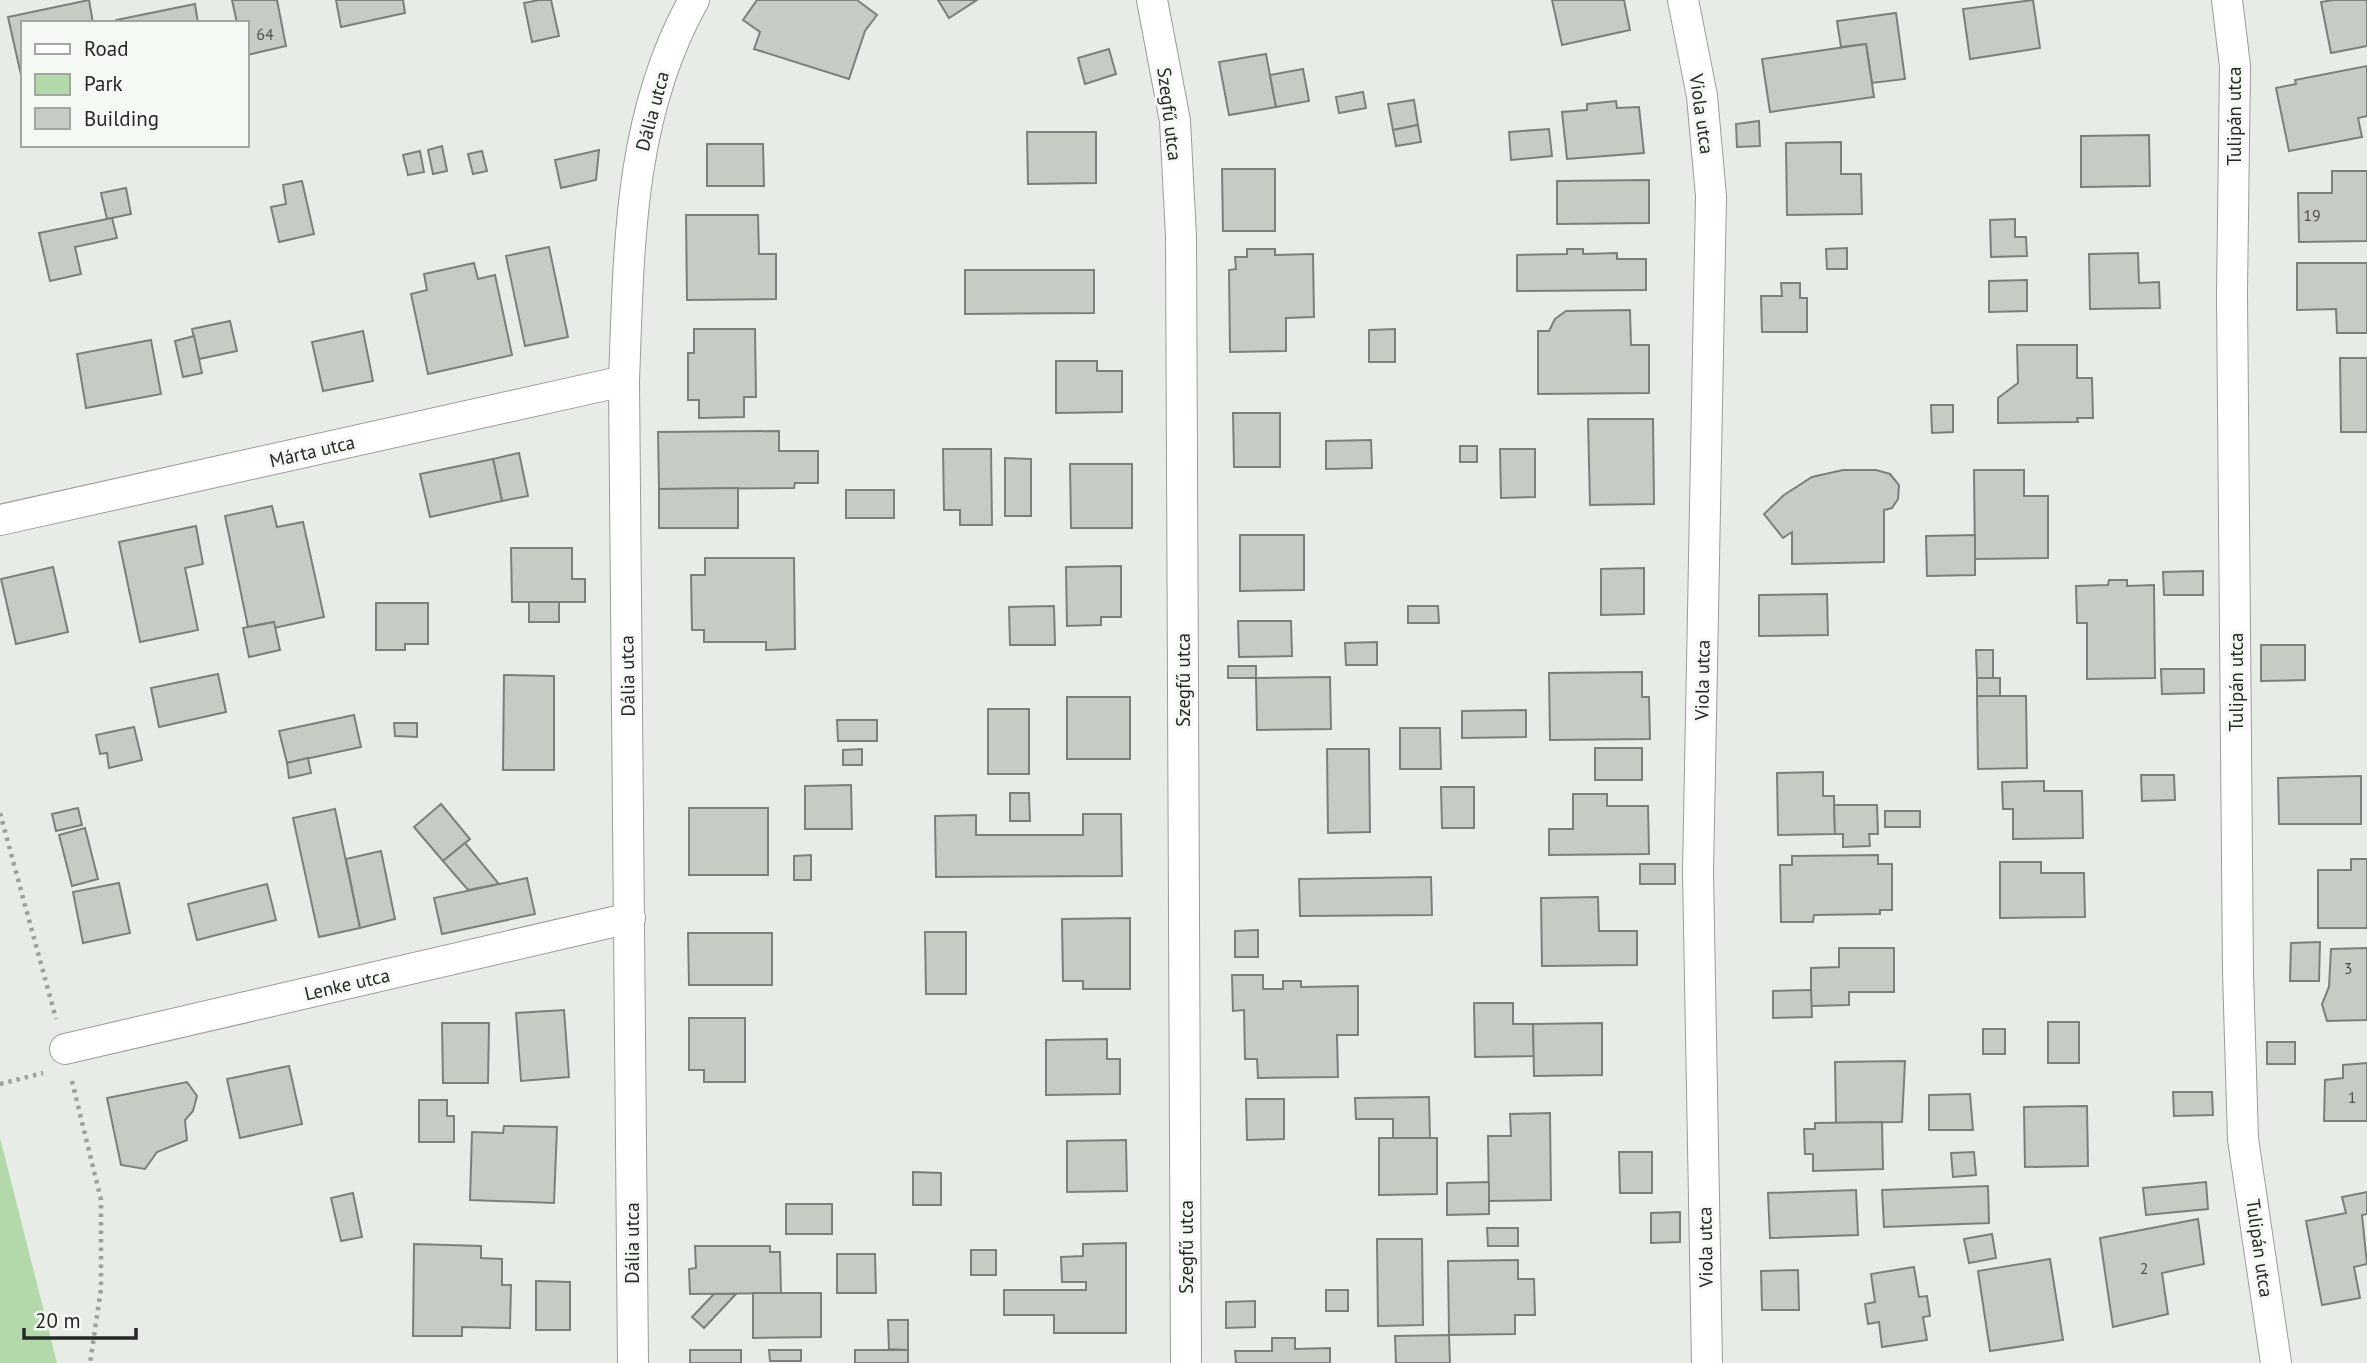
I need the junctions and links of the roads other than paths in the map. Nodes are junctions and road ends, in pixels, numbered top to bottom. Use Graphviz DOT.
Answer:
graph roads {
  1 [pos="694,0"];
  2 [pos="1152,0"];
  3 [pos="1683,0"];
  4 [pos="2227,0"];
  5 [pos="624,381"];
  6 [pos="0,520"];
  7 [pos="630,918"];
  8 [pos="66,1058"];
  9 [pos="633,1363"];
  10 [pos="1186,1363"];
  11 [pos="1707,1363"];
  12 [pos="2276,1363"];
  1 -- 5 [label="street, Dália utca"];
  2 -- 10 [label="street, Szegfű utca"];
  3 -- 11 [label="street, Viola utca"];
  4 -- 12 [label="street, Tulipán utca"];
  5 -- 6 [label="street, Márta utca"];
  5 -- 7 [label="street, Dália utca"];
  7 -- 8 [label="street, Lenke utca"];
  7 -- 9 [label="street, Dália utca"];
}
